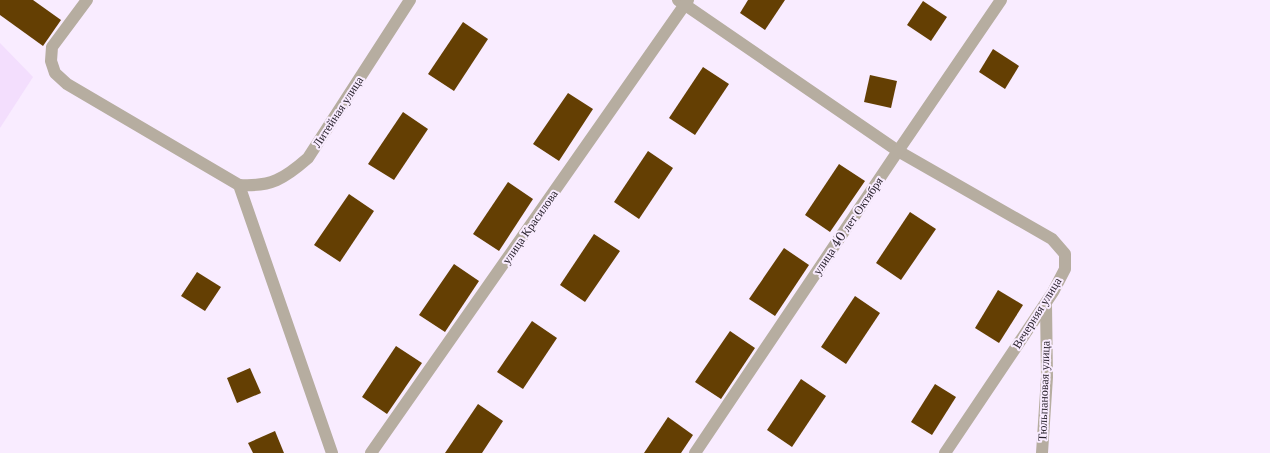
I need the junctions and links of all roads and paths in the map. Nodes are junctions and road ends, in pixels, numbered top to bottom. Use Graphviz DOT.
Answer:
graph roads {
  1 [pos="87,0"];
  2 [pos="410,0"];
  3 [pos="1001,0"];
  4 [pos="684,2"];
  5 [pos="898,151"];
  6 [pos="239,185"];
  7 [pos="1046,304"];
  8 [pos="332,453"];
  9 [pos="371,453"];
  10 [pos="696,453"];
  11 [pos="944,453"];
  12 [pos="1042,453"];
  1 -- 6 [label="street"];
  2 -- 6 [label="street, Литейная улица"];
  3 -- 5 [label="street, улица 40 лет Октября"];
  4 -- 5 [label="street, Вечерняя улица"];
  4 -- 9 [label="street, улица Красилова"];
  5 -- 7 [label="street, Вечерняя улица"];
  5 -- 10 [label="street, улица 40 лет Октября"];
  6 -- 8 [label="street"];
  7 -- 11 [label="street, Вечерняя улица"];
  7 -- 12 [label="street, Тюльпановая улица"];
}
